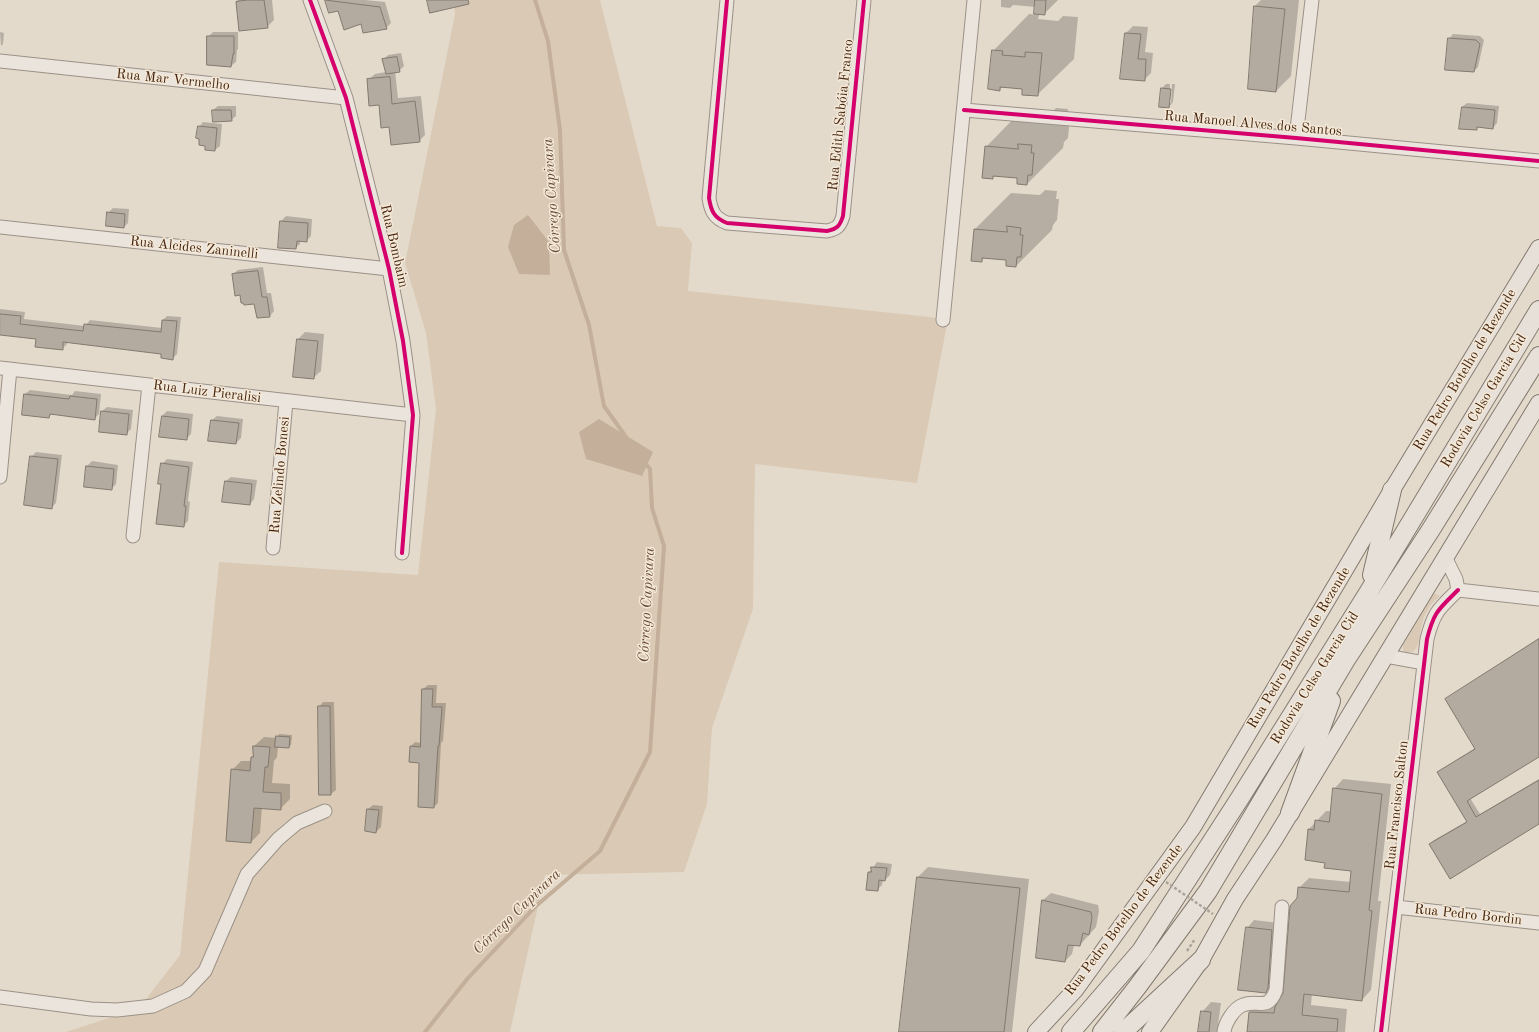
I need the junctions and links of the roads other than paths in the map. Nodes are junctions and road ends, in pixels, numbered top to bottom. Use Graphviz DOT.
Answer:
graph roads {
  1 [pos="310,0"];
  2 [pos="727,0"];
  3 [pos="864,0"];
  4 [pos="974,0"];
  5 [pos="1312,0"];
  6 [pos="0,62"];
  7 [pos="346,98"];
  8 [pos="964,110"];
  9 [pos="1296,138"];
  10 [pos="1539,161"];
  11 [pos="0,227"];
  12 [pos="1539,248"];
  13 [pos="389,269"];
  14 [pos="1539,310"];
  15 [pos="943,320"];
  16 [pos="1539,356"];
  17 [pos="5,369"];
  18 [pos="149,385"];
  19 [pos="286,401"];
  20 [pos="1539,403"];
  21 [pos="413,415"];
  22 [pos="0,477"];
  23 [pos="1392,490"];
  24 [pos="133,536"];
  25 [pos="273,548"];
  26 [pos="402,553"];
  27 [pos="1446,559"];
  28 [pos="1458,590"];
  29 [pos="1368,593"];
  30 [pos="1539,599"];
  31 [pos="1386,656"];
  32 [pos="1347,658"];
  33 [pos="1424,663"];
  34 [pos="325,810"];
  35 [pos="1290,813"];
  36 [pos="1282,907"];
  37 [pos="1396,907"];
  38 [pos="1539,923"];
  39 [pos="1201,960"];
  40 [pos="0,997"];
  41 [pos="1036,1032"];
  42 [pos="1071,1032"];
  43 [pos="1102,1032"];
  44 [pos="1122,1032"];
  45 [pos="1150,1032"];
  46 [pos="1224,1032"];
  47 [pos="1381,1032"];
  1 -- 7 [label="street, Rua Bombaim"];
  2 -- 3 [label="street, Rua Edith Sabóia Franco"];
  4 -- 8 [label="street"];
  5 -- 9 [label="street"];
  6 -- 7 [label="street, Rua Mar Vermelho"];
  7 -- 13 [label="street, Rua Bombaim"];
  8 -- 9 [label="street, Rua Manoel Alves dos Santos"];
  8 -- 15 [label="street"];
  9 -- 10 [label="street, Rua Manoel Alves dos Santos"];
  11 -- 13 [label="street, Rua Alcides Zaninelli"];
  12 -- 23 [label="main road, Rua Pedro Botelho de Rezende"];
  13 -- 21 [label="street, Rua Bombaim"];
  14 -- 29 [label="highway, Rodovia Celso Garcia Cid"];
  16 -- 32 [label="highway, Rodovia Celso Garcia Cid"];
  17 -- 18 [label="street, Rua Luiz Pieralisi"];
  17 -- 22 [label="street"];
  18 -- 19 [label="street, Rua Luiz Pieralisi"];
  18 -- 24 [label="street"];
  19 -- 21 [label="street, Rua Luiz Pieralisi"];
  19 -- 25 [label="street, Rua Zelindo Bonesi"];
  20 -- 27 [label="main road"];
  21 -- 26 [label="street, Rua Bombaim"];
  23 -- 29 [label="highway"];
  23 -- 41 [label="main road, Rua Pedro Botelho de Rezende"];
  27 -- 28 [label="street"];
  27 -- 31 [label="main road"];
  28 -- 30 [label="street"];
  28 -- 33 [label="street, Rua Francisco Salton"];
  29 -- 42 [label="highway, Rodovia Celso Garcia Cid"];
  31 -- 33 [label="street"];
  31 -- 35 [label="main road"];
  32 -- 35 [label="highway"];
  32 -- 43 [label="highway, Rodovia Celso Garcia Cid"];
  33 -- 37 [label="street, Rua Francisco Salton"];
  34 -- 40 [label="street"];
  35 -- 39 [label="main road"];
  36 -- 46 [label="street"];
  37 -- 38 [label="street, Rua Pedro Bordin"];
  37 -- 47 [label="street, Rua Francisco Salton"];
  39 -- 44 [label="highway"];
  39 -- 45 [label="main road"];
}
